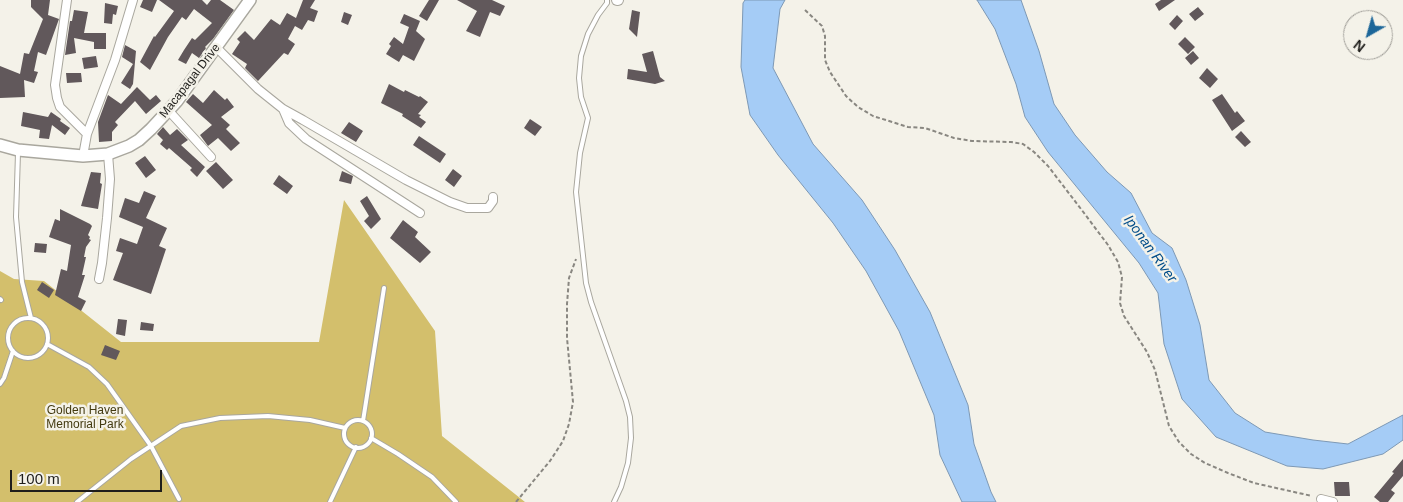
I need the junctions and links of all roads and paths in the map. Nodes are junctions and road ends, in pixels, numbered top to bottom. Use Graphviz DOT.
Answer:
graph roads {
  1 [pos="67,0"];
  2 [pos="133,0"];
  3 [pos="250,0"];
  4 [pos="614,1"];
  5 [pos="805,10"];
  6 [pos="216,47"];
  7 [pos="283,110"];
  8 [pos="169,111"];
  9 [pos="87,134"];
  10 [pos="0,145"];
  11 [pos="18,150"];
  12 [pos="108,154"];
  13 [pos="83,156"];
  14 [pos="211,157"];
  15 [pos="493,197"];
  16 [pos="420,213"];
  17 [pos="581,247"];
  18 [pos="99,279"];
  19 [pos="384,288"];
  20 [pos="31,318"];
  21 [pos="47,344"];
  22 [pos="13,351"];
  23 [pos="0,384"];
  24 [pos="363,421"];
  25 [pos="346,428"];
  26 [pos="371,438"];
  27 [pos="151,446"];
  28 [pos="356,447"];
  29 [pos="1321,499"];
  30 [pos="179,500"];
  31 [pos="77,502"];
  32 [pos="330,502"];
  33 [pos="456,502"];
  34 [pos="516,502"];
  35 [pos="614,502"];
  36 [pos="1333,502"];
  1 -- 9 [label="street"];
  2 -- 9 [label="street"];
  3 -- 6 [label="main road, Macapagal Drive"];
  4 -- 17 [label="lane"];
  5 -- 29 [label="path"];
  6 -- 7 [label="street"];
  6 -- 8 [label="main road, Macapagal Drive"];
  7 -- 15 [label="street"];
  7 -- 16 [label="street"];
  8 -- 12 [label="main road, Macapagal Drive"];
  8 -- 14 [label="street"];
  9 -- 13 [label="street"];
  10 -- 11 [label="main road, Macapagal Drive"];
  11 -- 13 [label="main road, Macapagal Drive"];
  11 -- 20 [label="lane"];
  12 -- 13 [label="main road, Macapagal Drive"];
  12 -- 18 [label="street"];
  17 -- 34 [label="path"];
  17 -- 35 [label="lane"];
  19 -- 24 [label="lane"];
  20 -- 21 [label="lane"];
  20 -- 22 [label="lane"];
  21 -- 22 [label="lane"];
  21 -- 27 [label="lane"];
  22 -- 23 [label="lane"];
  24 -- 25 [label="lane"];
  24 -- 26 [label="lane"];
  25 -- 27 [label="lane"];
  25 -- 28 [label="lane"];
  26 -- 28 [label="lane"];
  26 -- 33 [label="lane"];
  27 -- 30 [label="lane"];
  27 -- 31 [label="lane"];
  28 -- 32 [label="lane"];
  29 -- 36 [label="street"];
}
